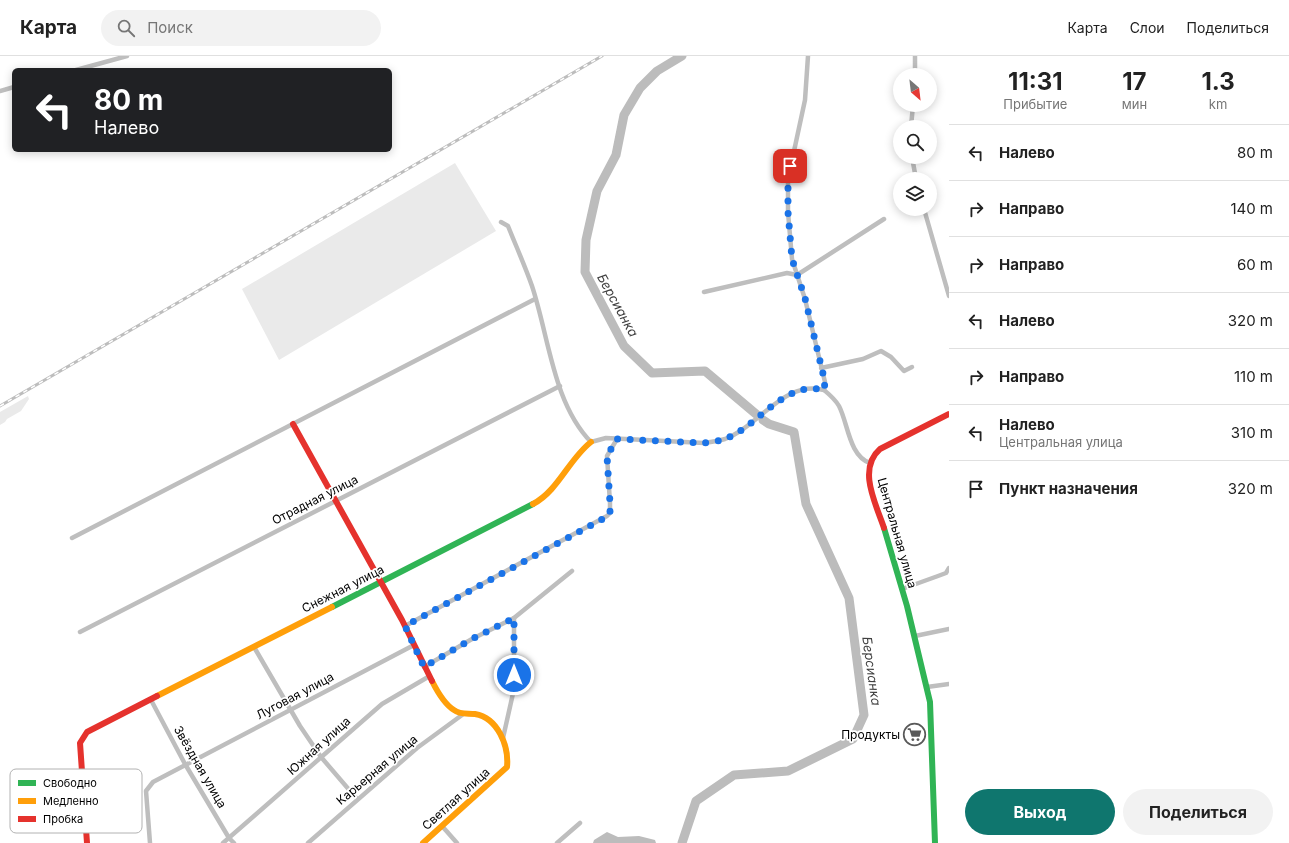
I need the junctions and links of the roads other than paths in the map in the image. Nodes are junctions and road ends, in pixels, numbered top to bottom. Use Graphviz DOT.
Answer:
graph roads {
  1 [pos="127,56"];
  2 [pos="808,56"];
  3 [pos="915,56"];
  4 [pos="83,68"];
  5 [pos="915,68"];
  6 [pos="12,88"];
  7 [pos="0,91"];
  8 [pos="926,216"];
  9 [pos="884,219"];
  10 [pos="501,222"];
  11 [pos="797,275"];
  12 [pos="704,292"];
  13 [pos="949,296"];
  14 [pos="535,299"];
  15 [pos="912,367"];
  16 [pos="821,368"];
  17 [pos="560,386"];
  18 [pos="824,390"];
  19 [pos="949,414"];
  20 [pos="293,424"];
  21 [pos="617,439"];
  22 [pos="591,442"];
  23 [pos="870,463"];
  24 [pos="335,501"];
  25 [pos="72,538"];
  26 [pos="949,568"];
  27 [pos="572,571"];
  28 [pos="381,582"];
  29 [pos="902,588"];
  30 [pos="514,618"];
  31 [pos="405,626"];
  32 [pos="949,628"];
  33 [pos="80,632"];
  34 [pos="915,636"];
  35 [pos="414,645"];
  36 [pos="254,647"];
  37 [pos="424,667"];
  38 [pos="428,677"];
  39 [pos="949,684"];
  40 [pos="927,687"];
  41 [pos="151,700"];
  42 [pos="291,710"];
  43 [pos="462,715"];
  44 [pos="503,738"];
  45 [pos="321,758"];
  46 [pos="185,764"];
  47 [pos="82,769"];
  48 [pos="357,799"];
  49 [pos="580,823"];
  50 [pos="442,826"];
  51 [pos="86,833"];
  52 [pos="229,838"];
  53 [pos="87,843"];
  54 [pos="150,843"];
  55 [pos="223,843"];
  56 [pos="234,843"];
  57 [pos="308,843"];
  58 [pos="423,843"];
  59 [pos="457,843"];
  60 [pos="557,843"];
  61 [pos="935,843"];
  1 -- 4 [label="street"];
  2 -- 11 [label="street"];
  3 -- 5 [label="street"];
  6 -- 7 [label="street"];
  8 -- 13 [label="street"];
  9 -- 11 [label="street"];
  10 -- 14 [label="street"];
  11 -- 12 [label="street"];
  11 -- 16 [label="street"];
  14 -- 17 [label="street"];
  14 -- 20 [label="street"];
  15 -- 16 [label="street"];
  16 -- 18 [label="street"];
  17 -- 22 [label="street"];
  17 -- 24 [label="street, Отрадная улица"];
  18 -- 21 [label="street"];
  18 -- 23 [label="street, Центральная улица"];
  19 -- 23 [label="street"];
  20 -- 24 [label="street"];
  20 -- 25 [label="street"];
  21 -- 22 [label="street"];
  21 -- 31 [label="street"];
  22 -- 28 [label="street, Снежная улица"];
  23 -- 29 [label="street, Центральная улица"];
  24 -- 28 [label="street"];
  24 -- 33 [label="street, Отрадная улица"];
  26 -- 29 [label="street"];
  27 -- 30 [label="street"];
  28 -- 31 [label="street"];
  28 -- 36 [label="street, Снежная улица"];
  29 -- 34 [label="street, Центральная улица"];
  30 -- 37 [label="street"];
  30 -- 44 [label="street"];
  31 -- 35 [label="street"];
  32 -- 34 [label="street"];
  34 -- 40 [label="street, Центральная улица"];
  35 -- 37 [label="street"];
  35 -- 42 [label="street, Луговая улица"];
  36 -- 41 [label="street, Снежная улица"];
  36 -- 42 [label="street"];
  37 -- 38 [label="street"];
  38 -- 43 [label="street"];
  38 -- 45 [label="street, Южная улица"];
  39 -- 40 [label="street"];
  40 -- 61 [label="street, Центральная улица"];
  41 -- 46 [label="street, Звёздная улица"];
  41 -- 47 [label="street, Снежная улица"];
  42 -- 45 [label="street"];
  42 -- 46 [label="street, Луговая улица"];
  43 -- 44 [label="street"];
  43 -- 48 [label="street, Карьерная улица"];
  44 -- 50 [label="street, Светлая улица"];
  45 -- 48 [label="street"];
  45 -- 52 [label="street, Южная улица"];
  46 -- 52 [label="street, Звёздная улица"];
  46 -- 54 [label="street, Луговая улица"];
  48 -- 57 [label="street, Карьерная улица"];
  49 -- 60 [label="street"];
  50 -- 58 [label="street, Светлая улица"];
  50 -- 59 [label="street"];
  51 -- 53 [label="street, Снежная улица"];
  52 -- 55 [label="street, Южная улица"];
  52 -- 56 [label="street, Звёздная улица"];
}
